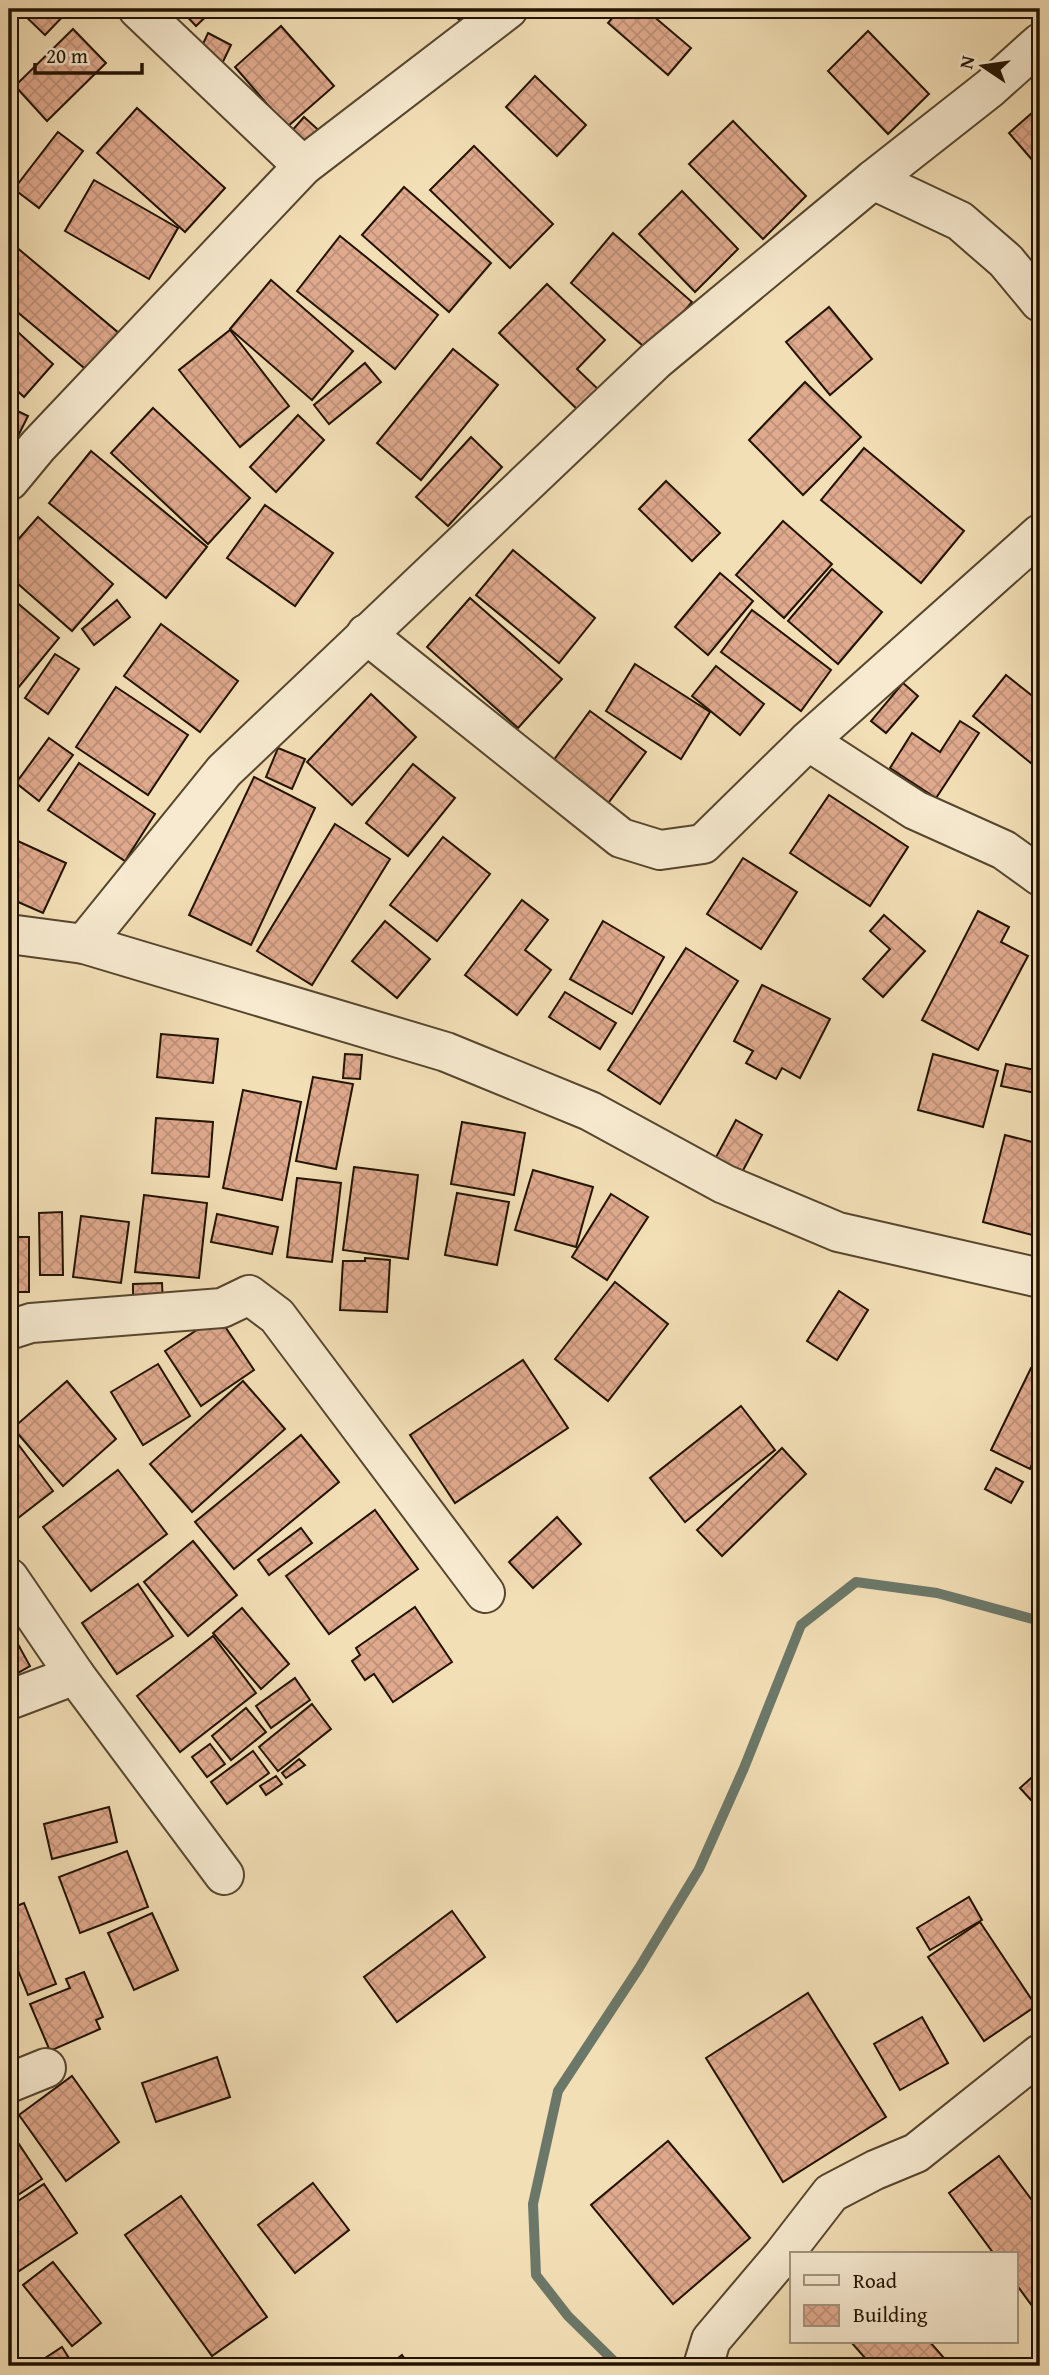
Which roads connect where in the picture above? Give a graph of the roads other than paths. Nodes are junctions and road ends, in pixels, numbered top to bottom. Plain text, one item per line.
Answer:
1 (138, 9) edge
2 (508, 9) edge
3 (1040, 43) edge
4 (303, 166) junction
5 (873, 180) junction
6 (1040, 302) edge
7 (9, 481) edge
8 (1040, 534) edge
9 (366, 634) junction
10 (808, 741) junction
11 (1040, 876) edge
12 (9, 934) edge
13 (84, 944) junction
14 (1040, 1278) edge
15 (9, 1330) edge
16 (9, 1578) edge
17 (485, 1593) dead end
18 (75, 1675) junction
19 (9, 1700) edge
20 (224, 1875) dead end
21 (1040, 2054) edge
22 (46, 2068) dead end
23 (9, 2083) edge
24 (703, 2366) edge

1 - 4 street
2 - 4 street
3 - 5 street
4 - 7 street
5 - 6 street
5 - 9 street
8 - 10 street
9 - 10 street
9 - 13 street
10 - 11 street
12 - 13 street
13 - 14 street
15 - 17 street
16 - 18 street
18 - 19 street
18 - 20 street
21 - 24 street
22 - 23 street

